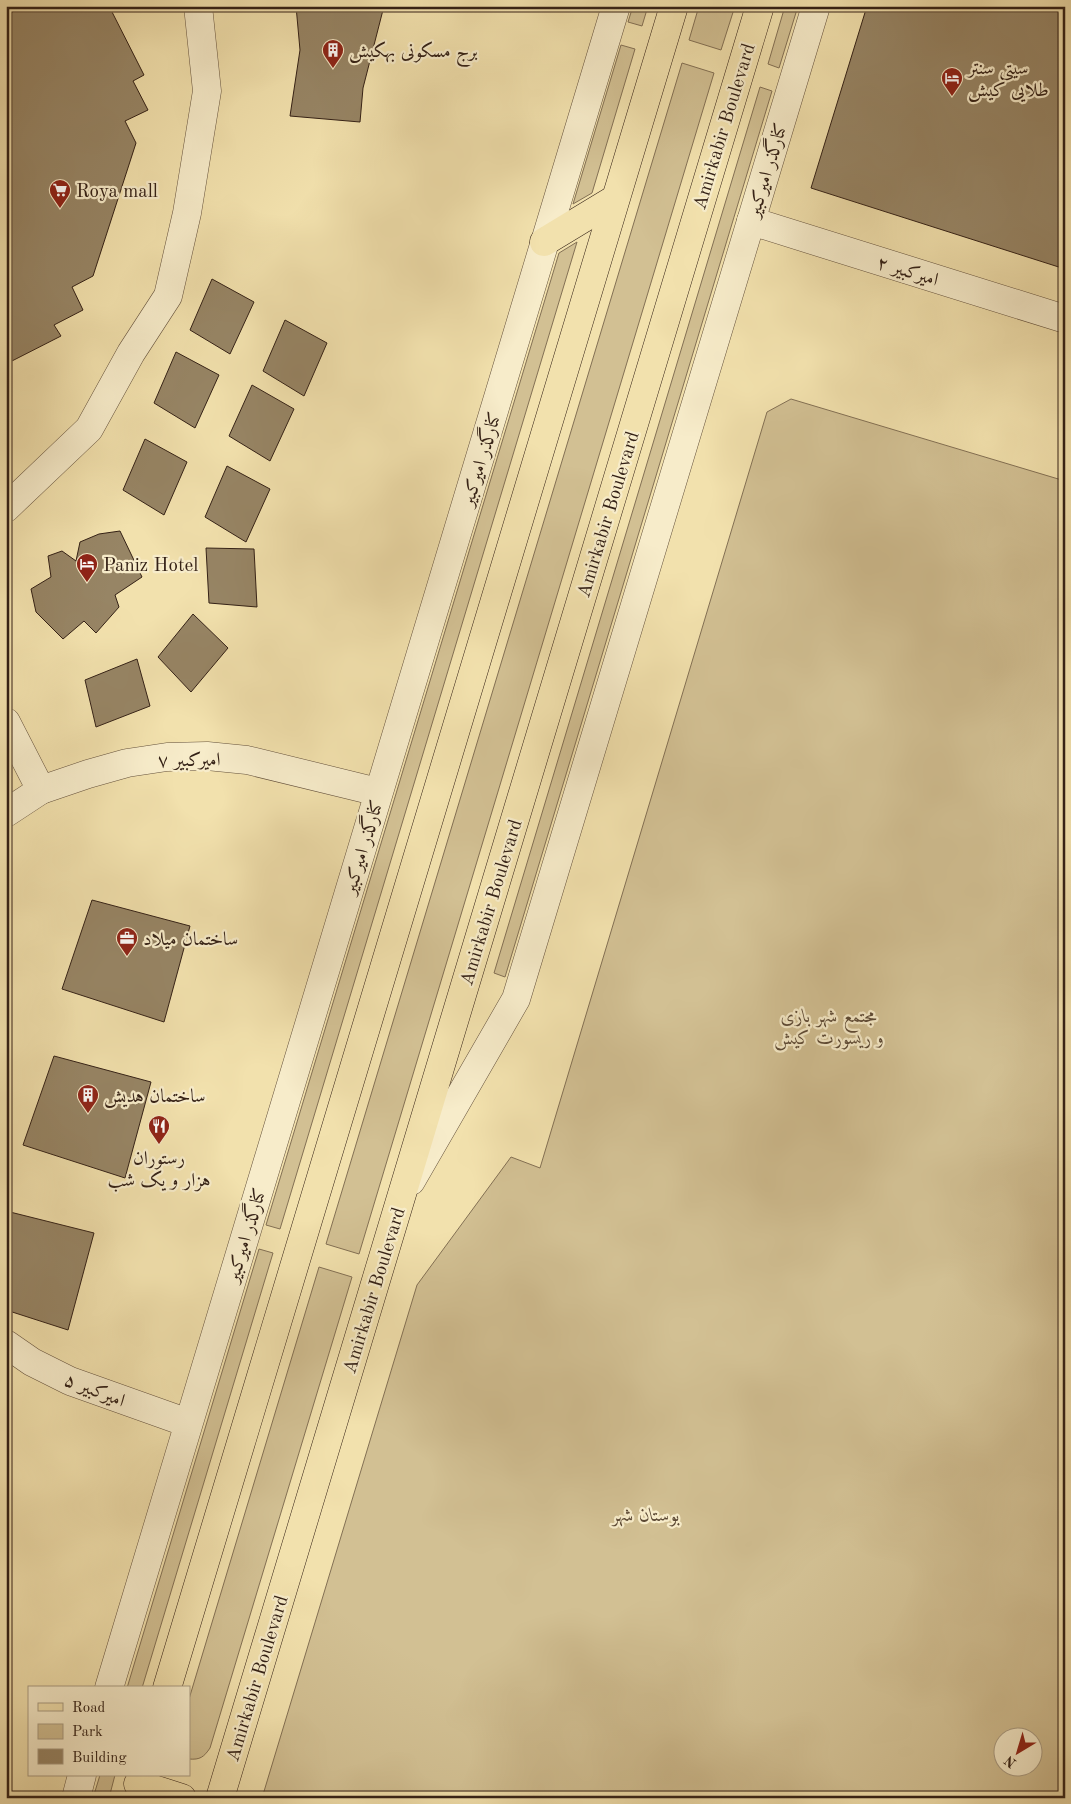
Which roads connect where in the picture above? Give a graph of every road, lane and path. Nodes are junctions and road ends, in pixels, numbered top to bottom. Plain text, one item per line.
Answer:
1 (198, 6) edge
2 (616, 6) edge
3 (674, 6) edge
4 (760, 6) edge
5 (816, 6) edge
6 (616, 199) junction
7 (751, 221) junction
8 (544, 242) junction
9 (1065, 319) edge
10 (6, 508) edge
11 (6, 722) edge
12 (41, 790) junction
13 (378, 792) junction
14 (6, 813) edge
15 (399, 1202) junction
16 (6, 1344) edge
17 (188, 1424) junction
18 (110, 1686) edge
19 (168, 1686) edge
20 (82, 1776) edge
21 (137, 1786) edge
22 (76, 1798) edge
23 (182, 1798) edge
24 (220, 1798) edge

1 - 10 street
2 - 8 street, کنارگذر امیرکبیر
3 - 6 main road
4 - 15 main road, Amirkabir Boulevard
5 - 7 street, کنارگذر امیرکبیر
6 - 8 main road
6 - 19 main road
7 - 9 street, امیرکبیر ۲
7 - 15 street, کنارگذر امیرکبیر
8 - 13 street, کنارگذر امیرکبیر
11 - 12 street
12 - 13 street, امیرکبیر ۷
12 - 14 street, امیرکبیر ۷
13 - 17 street, کنارگذر امیرکبیر
15 - 24 main road, Amirkabir Boulevard
16 - 17 street, امیرکبیر ۵
17 - 18 street, کنارگذر امیرکبیر
20 - 22 street
21 - 23 main road

